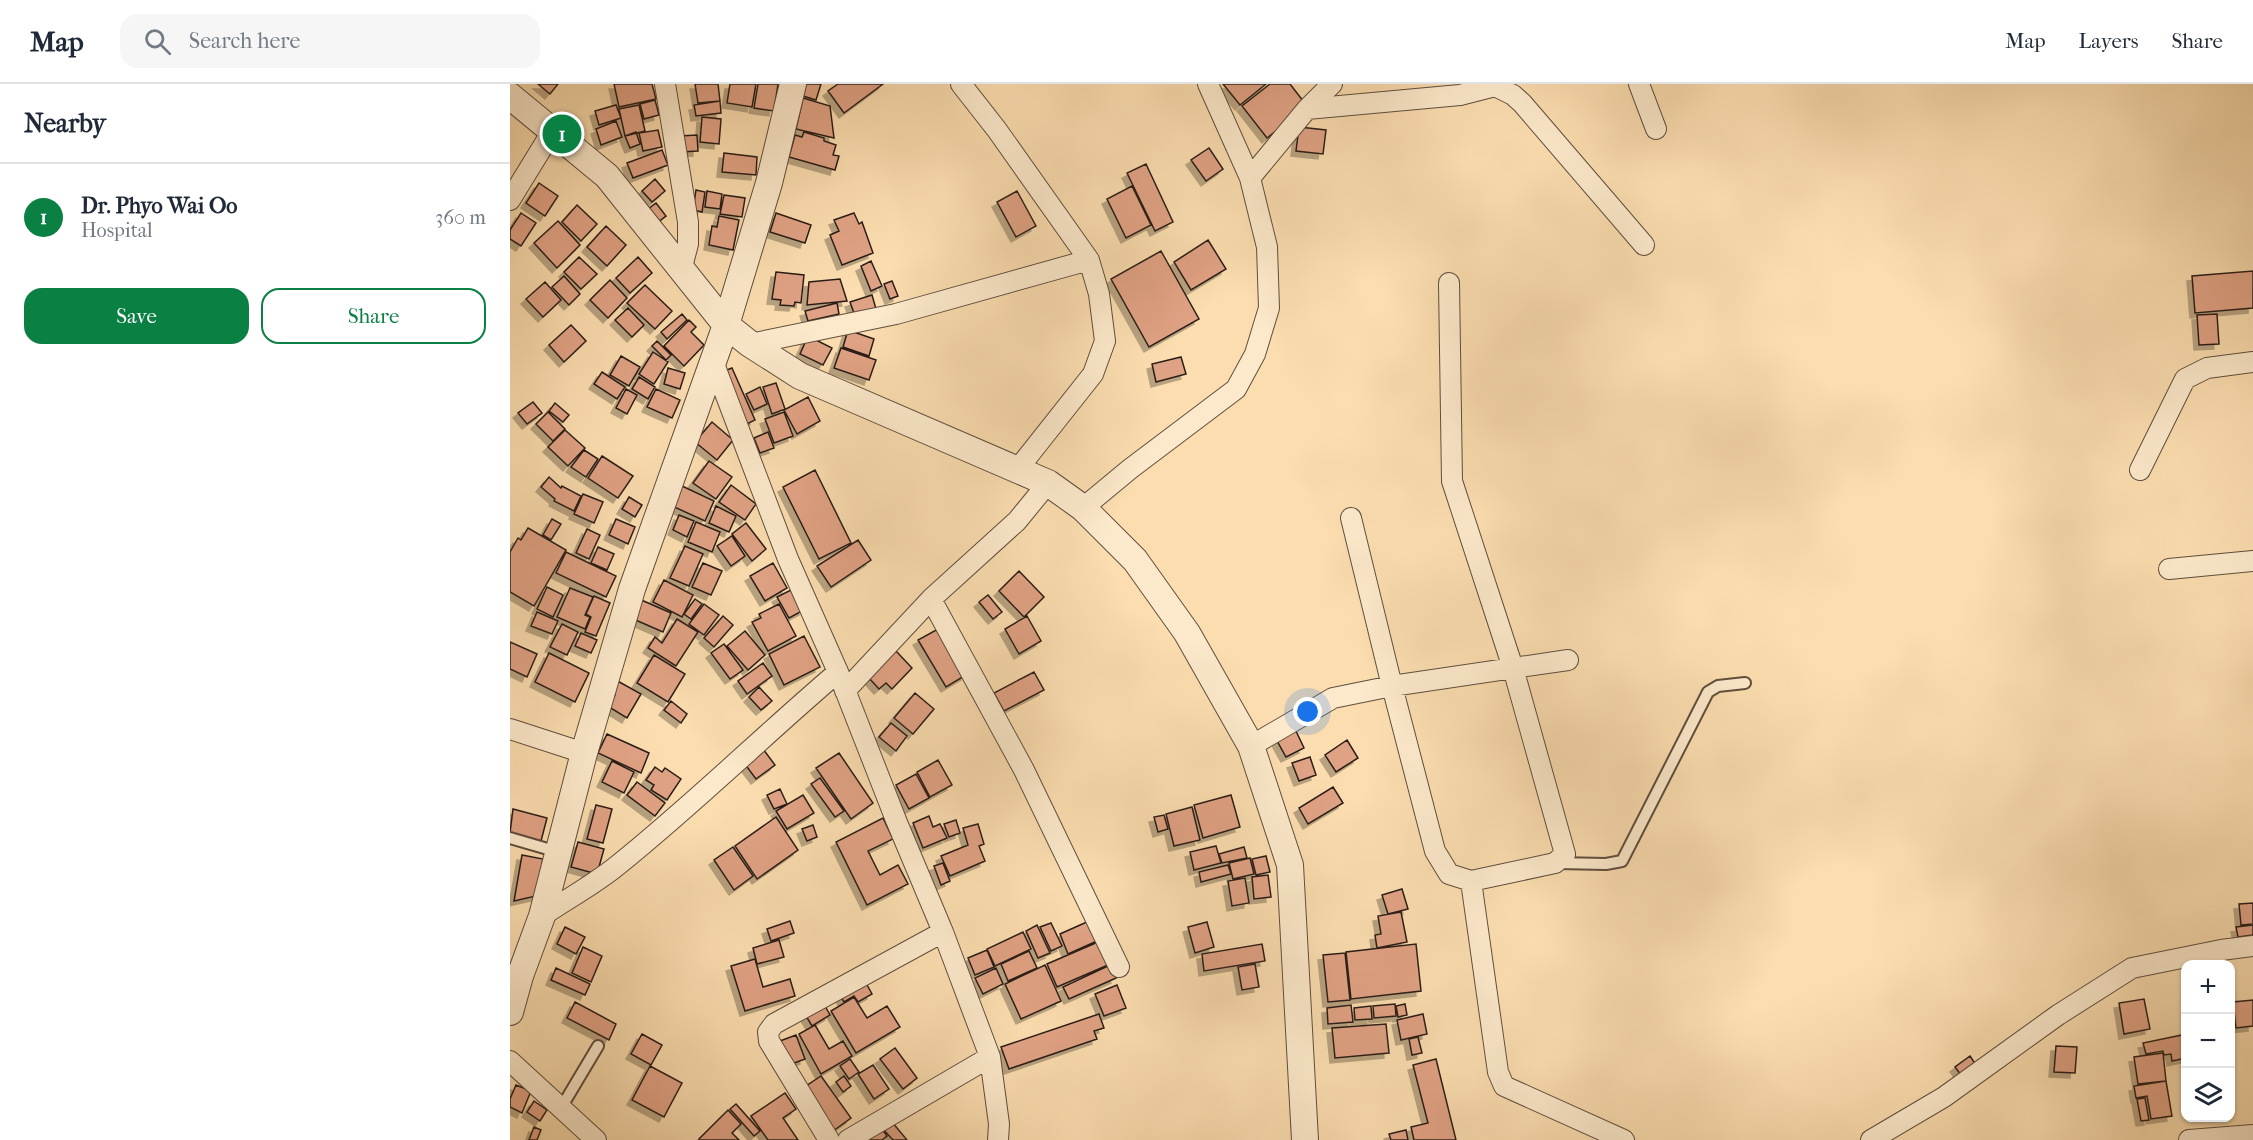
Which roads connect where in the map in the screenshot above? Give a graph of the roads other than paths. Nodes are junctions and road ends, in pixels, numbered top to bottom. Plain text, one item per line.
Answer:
1 (665, 84) edge
2 (793, 84) edge
3 (961, 84) edge
4 (1208, 84) edge
5 (1332, 84) edge
6 (1639, 84) edge
7 (510, 96) edge
8 (1307, 109) junction
9 (1656, 129) dead end
10 (553, 130) junction
11 (1250, 178) junction
12 (510, 200) edge
13 (1644, 245) dead end
14 (1089, 260) junction
15 (682, 267) junction
16 (1449, 283) dead end
17 (726, 325) junction
18 (750, 344) junction
19 (2253, 362) edge
20 (714, 364) junction
21 (1017, 470) junction
22 (2140, 470) dead end
23 (1048, 483) junction
24 (1083, 508) junction
25 (1351, 518) dead end
26 (2253, 561) edge
27 (2169, 568) dead end
28 (931, 599) junction
29 (1568, 660) dead end
30 (1513, 668) junction
31 (842, 681) junction
32 (1745, 682) dead end
33 (1392, 686) junction
34 (510, 729) edge
35 (1251, 746) junction
36 (584, 753) junction
37 (510, 838) edge
38 (559, 852) junction
39 (1555, 863) junction
40 (1471, 881) junction
41 (542, 916) junction
42 (943, 932) junction
43 (2253, 946) edge
44 (2215, 957) edge
45 (1119, 967) dead end
46 (510, 1012) edge
47 (598, 1046) dead end
48 (990, 1057) junction
49 (510, 1061) edge
50 (561, 1108) junction
51 (2253, 1135) edge
52 (596, 1140) edge
53 (829, 1140) edge
54 (848, 1140) edge
55 (999, 1140) edge
56 (1305, 1140) edge
57 (1624, 1140) edge
58 (1871, 1140) edge
59 (2189, 1140) edge

1 - 15 street
2 - 17 street
3 - 14 street
4 - 11 street
5 - 8 street
6 - 9 street
7 - 10 street
8 - 11 street
8 - 13 street
10 - 12 street
10 - 15 street
11 - 24 street
14 - 18 street
14 - 21 street
15 - 17 street
16 - 30 street
17 - 18 street
17 - 20 street
18 - 21 street
19 - 22 street
20 - 31 street
20 - 36 street
21 - 23 street
23 - 24 street
23 - 28 street
24 - 35 street
25 - 33 street
26 - 27 street
28 - 31 street
28 - 45 street
29 - 30 street
30 - 33 street
30 - 39 street
31 - 41 street
31 - 42 street
32 - 39 lane
33 - 35 street
33 - 40 street
34 - 36 street
35 - 56 street
36 - 38 street
37 - 38 lane
38 - 41 street
39 - 40 street
40 - 57 street
41 - 46 street
42 - 48 street
42 - 53 street
43 - 44 street
44 - 58 street
47 - 50 lane
48 - 54 street
48 - 55 street
49 - 50 street
50 - 52 street
51 - 59 street

